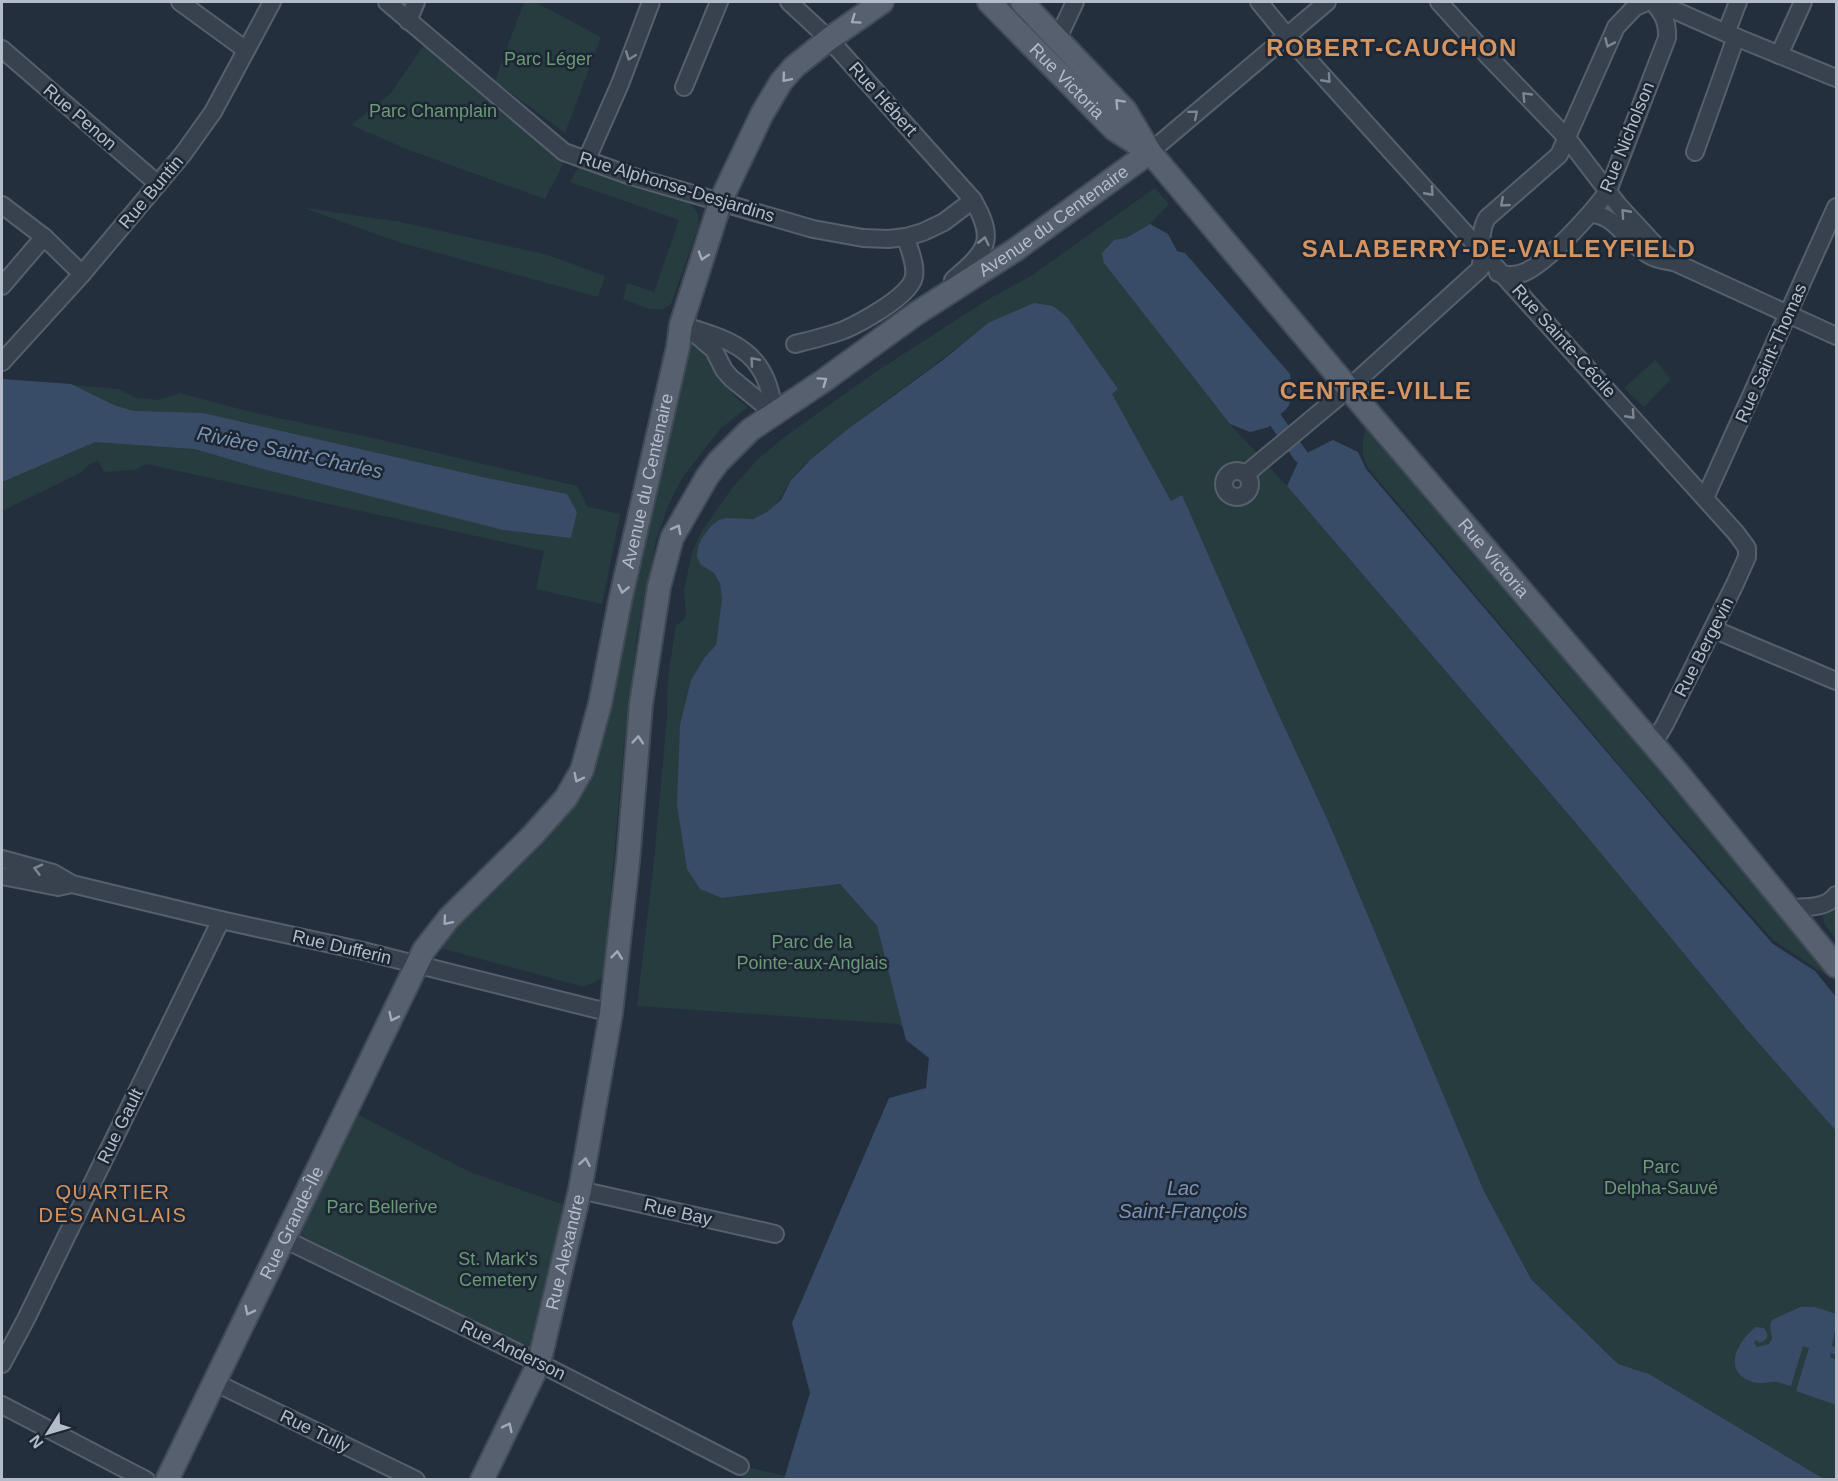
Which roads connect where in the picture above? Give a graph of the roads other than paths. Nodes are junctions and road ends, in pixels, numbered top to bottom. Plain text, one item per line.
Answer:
1 (180, 2) edge
2 (272, 2) edge
3 (387, 2) edge
4 (416, 2) edge
5 (651, 2) edge
6 (719, 2) edge
7 (789, 2) edge
8 (882, 2) edge
9 (989, 2) edge
10 (1022, 2) edge
11 (1075, 2) edge
12 (1259, 2) edge
13 (1327, 2) edge
14 (1439, 2) edge
15 (1647, 2) edge
16 (1654, 2) edge
17 (1738, 2) edge
18 (1803, 2) edge
19 (408, 21) junction
20 (1731, 35) junction
21 (1287, 36) junction
22 (1058, 38) junction
23 (829, 39) junction
24 (2, 49) edge
25 (246, 50) junction
26 (1779, 55) junction
27 (1836, 78) edge
28 (684, 87) dead end
29 (1567, 138) junction
30 (1150, 152) junction
31 (1695, 152) dead end
32 (587, 159) junction
33 (158, 184) junction
34 (1608, 191) junction
35 (721, 200) junction
36 (973, 200) junction
37 (2, 205) edge
38 (1836, 207) edge
39 (1590, 214) junction
40 (44, 237) junction
41 (906, 237) junction
42 (1480, 248) junction
43 (1674, 262) junction
44 (1480, 268) junction
45 (82, 274) junction
46 (1505, 276) junction
47 (2, 286) edge
48 (917, 313) junction
49 (1788, 315) junction
50 (681, 325) junction
51 (1836, 336) edge
52 (795, 345) dead end
53 (2, 362) edge
54 (1349, 388) junction
55 (775, 414) junction
56 (1246, 474) dead end
57 (1705, 498) junction
58 (1747, 548) joint
59 (1713, 629) junction
60 (1836, 681) edge
61 (1653, 744) junction
62 (2, 859) edge
63 (2, 876) edge
64 (72, 884) junction
65 (1836, 895) edge
66 (1789, 908) junction
67 (220, 920) junction
68 (418, 965) junction
69 (1836, 966) edge
70 (611, 1013) junction
71 (580, 1190) junction
72 (775, 1234) dead end
73 (284, 1239) junction
74 (539, 1363) junction
75 (2, 1364) edge
76 (214, 1382) junction
77 (2, 1405) edge
78 (740, 1466) dead end
79 (146, 1479) edge
80 (167, 1479) edge
81 (416, 1479) edge
82 (482, 1479) edge

1 - 25 street
2 - 25 street, Rue Buntin
3 - 19 street, Rue Alphonse-Desjardins
4 - 19 street
5 -> 32 street
6 - 28 street
7 - 23 street, Rue Hébert
8 -> 23 main road, Avenue du Centenaire
9 - 30 main road, Rue Victoria
10 - 22 main road, Rue Victoria
11 - 22 street
12 - 21 street, Rue Sainte-Cécile
13 - 21 street
29 -> 14 street
15 -> 29 street
16 - 20 street
16 - 34 street, Rue Nicholson
17 - 20 street
18 - 26 street
19 - 32 street, Rue Alphonse-Desjardins
20 - 26 street
20 - 31 street
30 -> 21 street
21 -> 42 street, Rue Sainte-Cécile
30 -> 22 main road, Rue Victoria
23 -> 35 main road, Avenue du Centenaire
23 - 36 street, Rue Hébert
24 - 33 street, Rue Penon
25 - 33 street, Rue Buntin
26 - 27 street
29 - 34 street
29 -> 42 street
30 - 48 main road, Avenue du Centenaire
30 - 54 main road, Rue Victoria
32 - 35 street, Rue Alphonse-Desjardins
33 - 45 street, Rue Buntin
34 - 39 street, Rue Nicholson
43 -> 34 street
35 - 41 street, Rue Alphonse-Desjardins
35 -> 50 main road, Avenue du Centenaire
36 - 41 street, Rue Alphonse-Desjardins
48 -> 36 street, Rue Hébert
37 - 40 street
38 - 49 street, Rue Saint-Thomas
39 - 43 street
39 - 46 street, Rue Nicholson
40 - 45 street
40 - 47 street
41 - 52 street
42 - 44 street
42 - 46 street, Rue Sainte-Cécile
43 - 49 street
44 - 46 street
44 - 54 street
45 - 53 street, Rue Buntin
46 -> 57 street, Rue Sainte-Cécile
55 -> 48 main road, Avenue du Centenaire
49 - 51 street
49 - 57 street, Rue Saint-Thomas
50 - 55 street
55 -> 50 street
50 -> 68 main road, Avenue du Centenaire
54 - 56 street
54 - 61 main road, Rue Victoria
70 -> 55 main road, Avenue du Centenaire
57 - 58 street, Rue Sainte-Cécile
58 - 59 street, Rue Bergevin
59 - 60 street
59 - 61 street, Rue Bergevin
61 - 66 main road, Rue Victoria
64 -> 62 street, Rue Dufferin
63 - 64 street, Rue Dufferin
64 - 67 street, Rue Dufferin
65 - 66 street
66 - 69 main road, Rue Victoria
67 - 68 street, Rue Dufferin
67 - 75 street, Rue Gault
68 - 70 street, Rue Dufferin
68 -> 73 main road, Rue Grande-Île
71 -> 70 main road, Rue Alexandre
71 - 72 street, Rue Bay
71 - 74 main road, Rue Alexandre
73 - 74 street, Rue Anderson
73 -> 76 main road, Rue Grande-Île
74 - 78 street, Rue Anderson
82 -> 74 main road, Rue Alexandre
76 - 80 main road, Rue Grande-Île
76 - 81 street, Rue Tully
77 - 79 street

